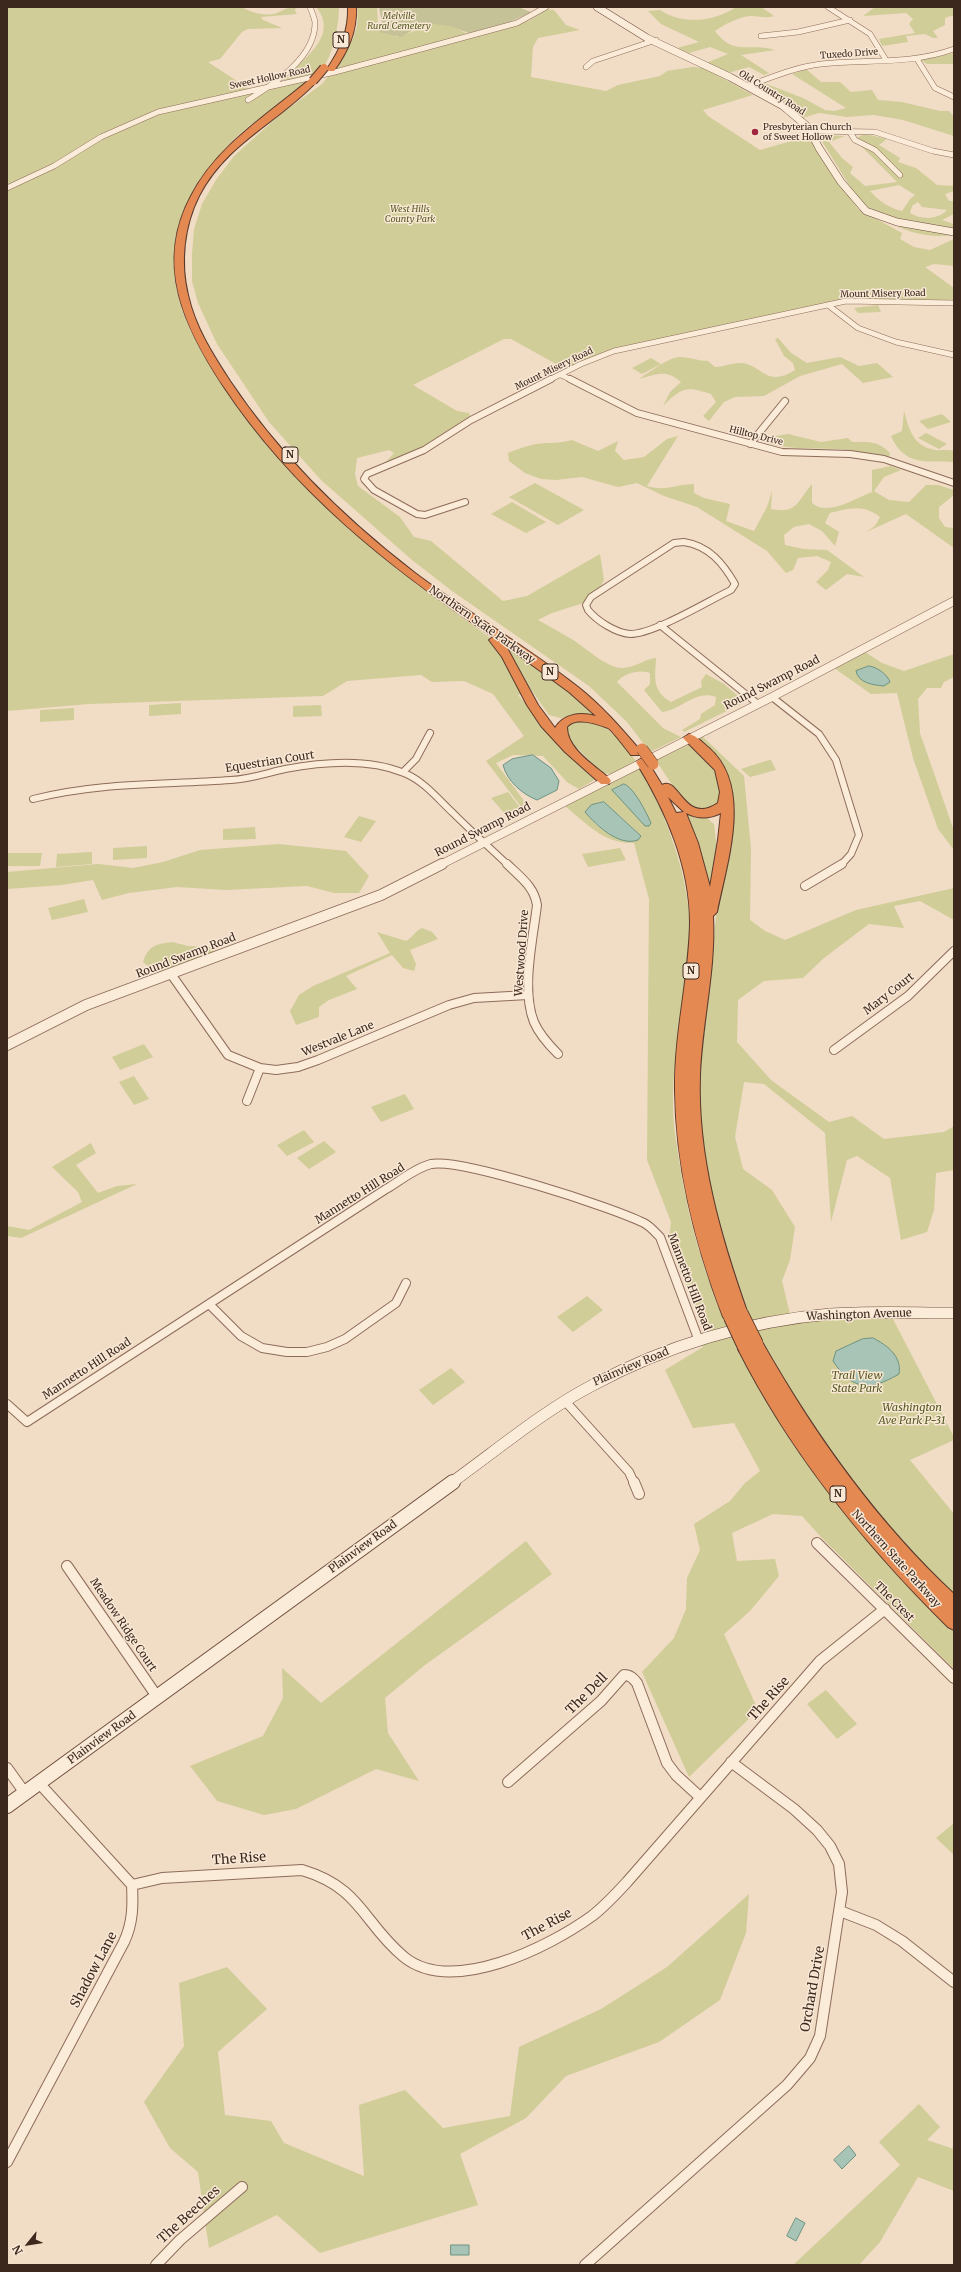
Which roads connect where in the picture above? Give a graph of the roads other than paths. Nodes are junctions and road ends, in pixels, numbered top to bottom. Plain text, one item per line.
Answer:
1 (310, 7) edge
2 (546, 7) edge
3 (597, 7) edge
4 (828, 7) edge
5 (350, 8) edge
6 (850, 20) junction
7 (761, 36) dead end
8 (656, 40) junction
9 (954, 49) edge
10 (917, 59) junction
11 (886, 60) junction
12 (586, 67) dead end
13 (317, 80) junction
14 (271, 86) junction
15 (748, 86) junction
16 (954, 97) edge
17 (248, 100) dead end
18 (812, 131) junction
19 (849, 131) junction
20 (954, 155) edge
21 (900, 175) dead end
22 (7, 188) edge
23 (954, 232) edge
24 (954, 303) edge
25 (828, 305) junction
26 (954, 355) edge
27 (561, 375) junction
28 (784, 401) dead end
29 (750, 444) junction
30 (954, 483) edge
31 (465, 502) dead end
32 (954, 601) edge
33 (453, 606) junction
34 (660, 625) junction
35 (772, 697) junction
36 (531, 702) junction
37 (758, 704) junction
38 (572, 718) junction
39 (430, 733) dead end
40 (689, 738) junction
41 (635, 748) junction
42 (570, 749) junction
43 (650, 767) junction
44 (403, 772) junction
45 (605, 781) junction
46 (668, 787) junction
47 (33, 799) dead end
48 (485, 843) junction
49 (805, 886) dead end
50 (707, 932) junction
51 (954, 951) edge
52 (171, 974) junction
53 (528, 995) junction
54 (7, 1045) edge
55 (834, 1050) dead end
56 (558, 1054) dead end
57 (260, 1068) junction
58 (248, 1100) dead end
59 (406, 1283) dead end
60 (209, 1304) junction
61 (954, 1313) edge
62 (736, 1316) junction
63 (741, 1330) joint
64 (699, 1341) junction
65 (751, 1347) junction
66 (565, 1401) junction
67 (7, 1404) edge
68 (639, 1494) dead end
69 (817, 1543) dead end
70 (67, 1566) dead end
71 (954, 1606) edge
72 (885, 1610) junction
73 (954, 1622) edge
74 (954, 1678) edge
75 (158, 1698) junction
76 (731, 1762) junction
77 (7, 1768) edge
78 (508, 1782) dead end
79 (39, 1783) junction
80 (25, 1793) junction
81 (700, 1797) junction
82 (8, 1804) edge
83 (132, 1885) junction
84 (840, 1911) junction
85 (954, 1982) edge
86 (7, 2162) edge
87 (242, 2187) dead end
88 (156, 2265) edge
89 (585, 2265) edge

1 - 14 street
2 - 14 street, Sweet Hollow Road
3 - 8 main road, Old Country Road
4 - 6 street
5 - 13 highway, Northern State Parkway / N, bridge
6 - 7 street
6 - 11 street
8 - 12 street
8 - 15 main road, Old Country Road
9 - 10 street, Tuxedo Drive
10 - 11 street, Tuxedo Drive
10 - 16 street
11 - 15 street, Tuxedo Drive
13 - 33 highway, Northern State Parkway / N
13 - 41 highway, Northern State Parkway / N
14 - 17 street
14 - 22 street, Sweet Hollow Road
15 - 18 main road, Old Country Road
18 - 19 street
18 - 23 main road, Old Country Road
19 - 20 street
19 - 21 street
24 - 25 street, Mount Misery Road
25 - 26 street
25 - 27 street, Mount Misery Road
27 - 29 street, Hilltop Drive
27 - 31 street, Mount Misery Road
28 - 29 street
29 - 30 street, Hilltop Drive
32 - 35 street, Round Swamp Road
33 - 36 highway
33 - 41 highway, Northern State Parkway / N
34 - 34 street
34 - 37 street
35 - 37 street, Round Swamp Road
35 - 49 street
36 - 38 highway
36 - 42 highway
37 - 40 street, Round Swamp Road
38 - 41 highway
38 - 42 highway
39 - 44 street
40 - 45 street, Round Swamp Road
40 - 46 highway
40 - 50 highway
41 - 43 highway, Northern State Parkway / N
42 - 45 highway
43 - 46 highway, Northern State Parkway / N
43 - 62 highway, Northern State Parkway / N
44 - 47 street, Equestrian Court
44 - 48 street, Equestrian Court
45 - 48 street, Round Swamp Road
46 - 50 highway, Northern State Parkway / N
48 - 52 street, Round Swamp Road
48 - 53 street, Westwood Drive
50 - 62 highway, Northern State Parkway / N
51 - 55 street, Mary Court
52 - 54 street, Round Swamp Road
52 - 57 street, Westvale Lane
53 - 56 street, Westwood Drive
53 - 57 street, Westvale Lane
57 - 58 street
59 - 60 street
60 - 64 street, Mannetto Hill Road
60 - 67 street, Mannetto Hill Road
61 - 63 main road, Washington Avenue
62 - 65 highway, Northern State Parkway / N, bridge
63 - 64 main road, Plainview Road
64 - 66 main road, Plainview Road
65 - 71 highway, Northern State Parkway / N
65 - 73 highway, Northern State Parkway / N
66 - 68 street
66 - 75 main road, Plainview Road
69 - 72 street, The Crest
70 - 75 street, Meadow Ridge Court
72 - 74 street, The Crest
72 - 76 street, The Rise
75 - 79 main road, Plainview Road
76 - 81 street, The Rise
76 - 84 street, Orchard Drive
77 - 80 street
78 - 81 street, The Dell
79 - 80 main road, Plainview Road
79 - 83 street
80 - 82 main road, Plainview Road
81 - 83 street, The Rise
83 - 86 street, Shadow Lane
84 - 85 street
84 - 89 street, Orchard Drive
87 - 88 street, The Beeches

